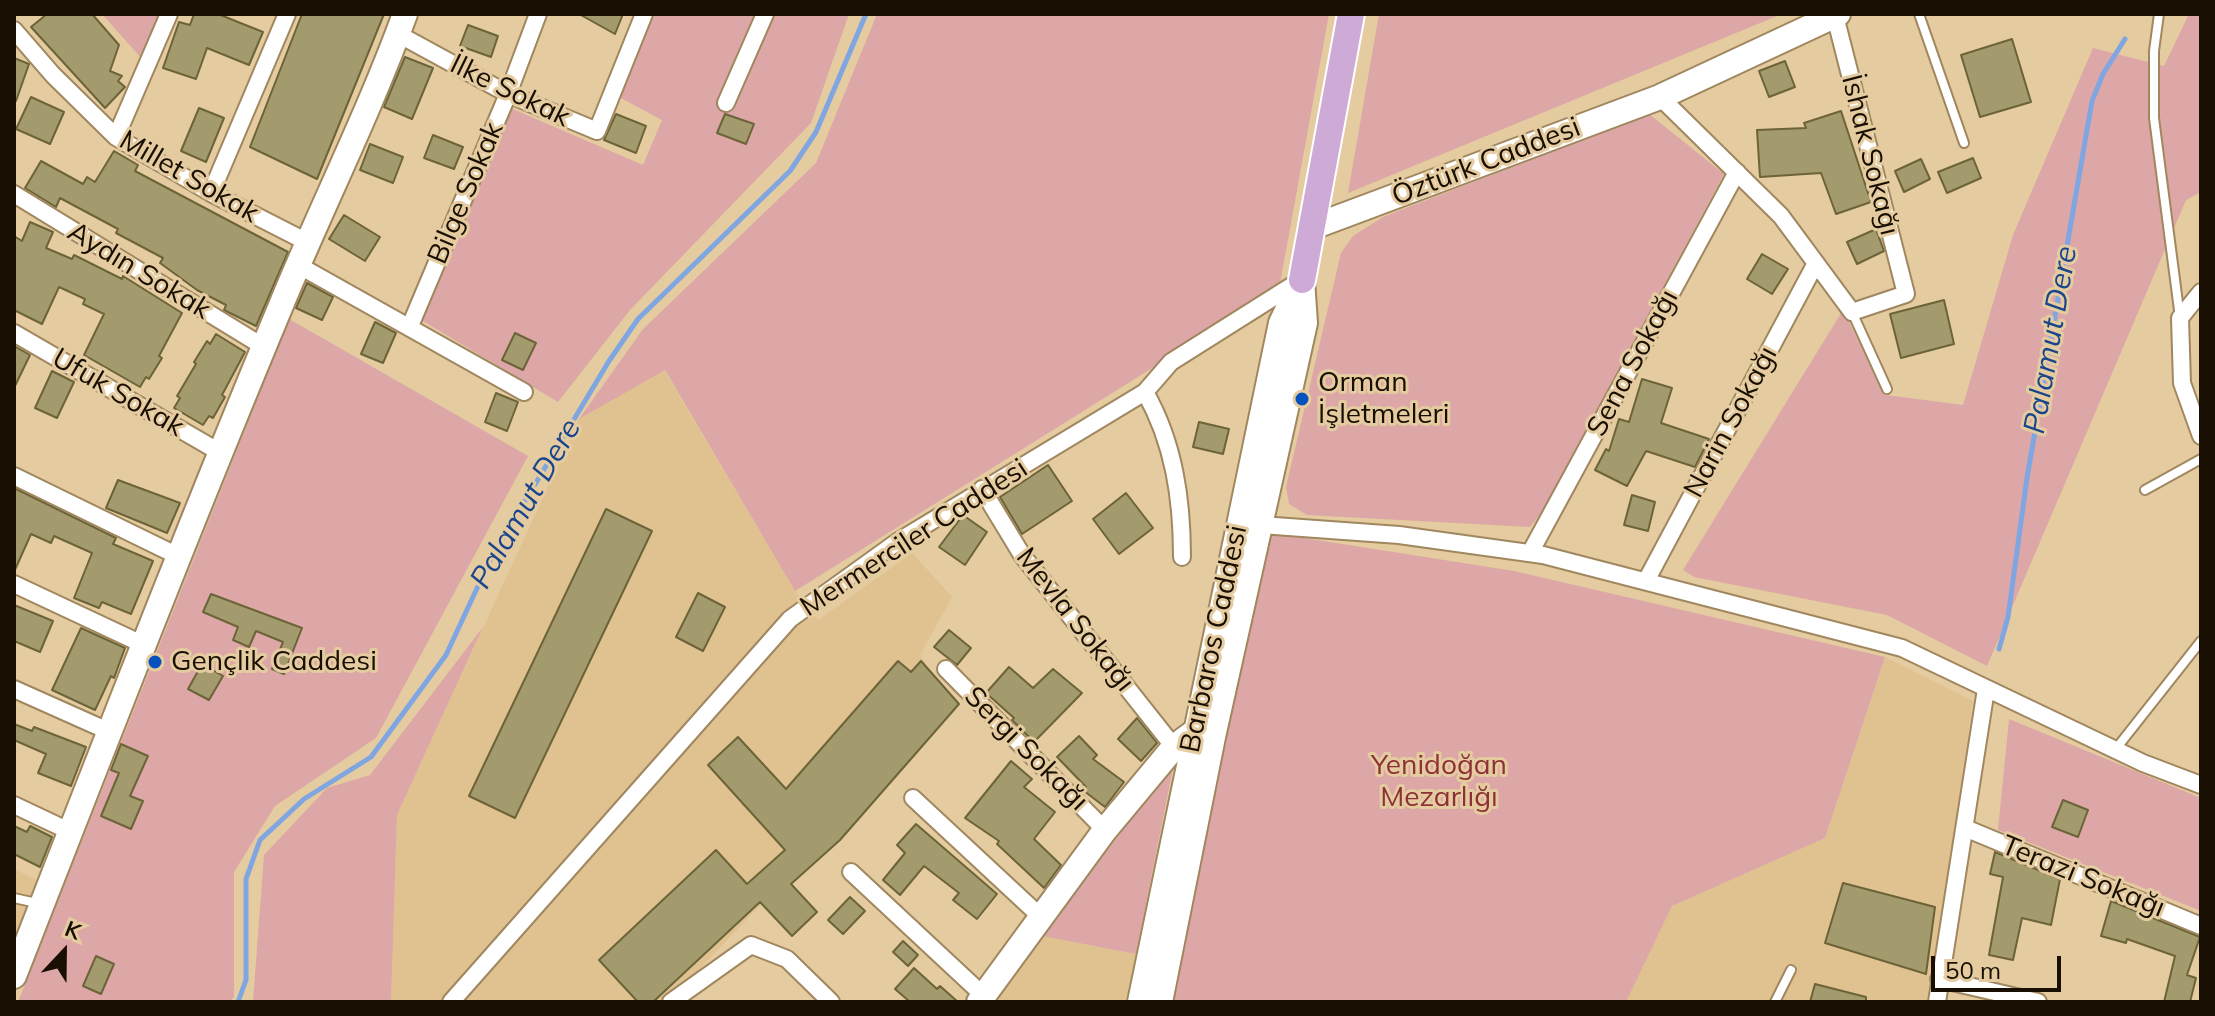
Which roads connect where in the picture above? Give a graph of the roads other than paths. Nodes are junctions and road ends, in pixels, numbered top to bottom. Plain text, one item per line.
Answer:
1 (169, 14) edge
2 (287, 14) edge
3 (538, 14) edge
4 (644, 14) edge
5 (765, 14) edge
6 (1351, 14) edge
7 (1919, 14) edge
8 (2159, 14) edge
9 (1836, 15) edge
10 (402, 24) edge
11 (14, 30) edge
12 (508, 94) junction
13 (1660, 97) junction
14 (726, 103) dead end
15 (116, 137) junction
16 (1964, 143) dead end
17 (1737, 172) junction
18 (211, 193) junction
19 (14, 194) edge
20 (1313, 227) junction
21 (303, 253) junction
22 (1816, 263) junction
23 (1302, 280) junction
24 (2201, 292) edge
25 (1852, 312) junction
26 (2180, 318) junction
27 (410, 326) junction
28 (14, 333) edge
29 (264, 347) junction
30 (1887, 389) dead end
31 (524, 392) dead end
32 (1145, 392) junction
33 (2201, 436) edge
34 (221, 453) junction
35 (2201, 459) edge
36 (14, 476) edge
37 (982, 489) junction
38 (2145, 490) dead end
39 (1251, 521) junction
40 (1530, 553) junction
41 (178, 556) junction
42 (1182, 557) dead end
43 (1646, 581) junction
44 (14, 584) edge
45 (2201, 641) edge
46 (142, 644) junction
47 (946, 669) dead end
48 (14, 689) edge
49 (1986, 689) junction
50 (108, 731) junction
51 (1203, 735) junction
52 (1174, 747) junction
53 (2115, 750) junction
54 (2201, 785) edge
55 (913, 798) dead end
56 (14, 805) edge
57 (1965, 828) junction
58 (1105, 830) junction
59 (69, 831) junction
60 (851, 872) dead end
61 (14, 898) edge
62 (41, 904) junction
63 (1041, 917) junction
64 (2201, 926) edge
65 (1791, 970) dead end
66 (14, 976) edge
67 (1939, 979) junction
68 (981, 999) edge
69 (675, 1001) edge
70 (451, 1002) edge
71 (831, 1002) edge
72 (1140, 1002) edge
73 (1160, 1002) edge
74 (1775, 1002) edge
75 (1937, 1002) edge
76 (2038, 1002) edge

1 - 15 street
2 - 18 street
3 - 12 street, Bilge Sokak
4 - 12 street, İlke Sokak
5 - 14 street
6 - 20 main road, Barbaros Caddesi
7 - 16 lane
8 - 26 lane
9 - 13 main road, Öztürk Caddesi
9 - 25 street, İshak Sokağı
10 - 12 street, İlke Sokak
10 - 21 main road
11 - 15 street, Millet Sokak
12 - 27 street, Bilge Sokak
13 - 17 street
13 - 20 main road, Öztürk Caddesi
15 - 18 street, Millet Sokak
17 - 22 street
17 - 40 street, Sena Sokağı
18 - 21 street, Millet Sokak
19 - 29 street, Aydın Sokak
20 - 23 main road, Barbaros Caddesi
21 - 27 street, Millet Sokak
21 - 29 main road
22 - 25 street
22 - 43 street, Narin Sokağı
23 - 32 street, Mermerciler Caddesi
23 - 39 main road, Barbaros Caddesi
24 - 26 street
25 - 30 lane
26 - 33 street
27 - 31 street, Millet Sokak
28 - 34 street, Ufuk Sokak
29 - 34 main road
32 - 37 street, Mermerciler Caddesi
32 - 42 street
34 - 41 main road
35 - 38 lane
36 - 41 street
37 - 52 street, Mevla Sokağı
37 - 70 street, Mermerciler Caddesi
39 - 40 street
39 - 51 main road, Barbaros Caddesi
40 - 43 street
41 - 46 main road
43 - 49 street
44 - 46 street
45 - 53 lane
46 - 50 main road
47 - 58 street, Sergi Sokağı
48 - 50 street
49 - 53 street
49 - 57 street
50 - 59 main road
51 - 52 main road
51 - 72 main road, Barbaros Caddesi
51 - 73 main road, Barbaros Caddesi
52 - 58 main road
53 - 54 street
55 - 63 street
56 - 59 street
57 - 64 street, Terazi Sokağı
57 - 67 street
58 - 63 main road
59 - 62 main road
60 - 68 street
61 - 62 lane
62 - 66 main road
63 - 68 main road
65 - 74 lane
67 - 75 street
67 - 76 street
69 - 71 street

